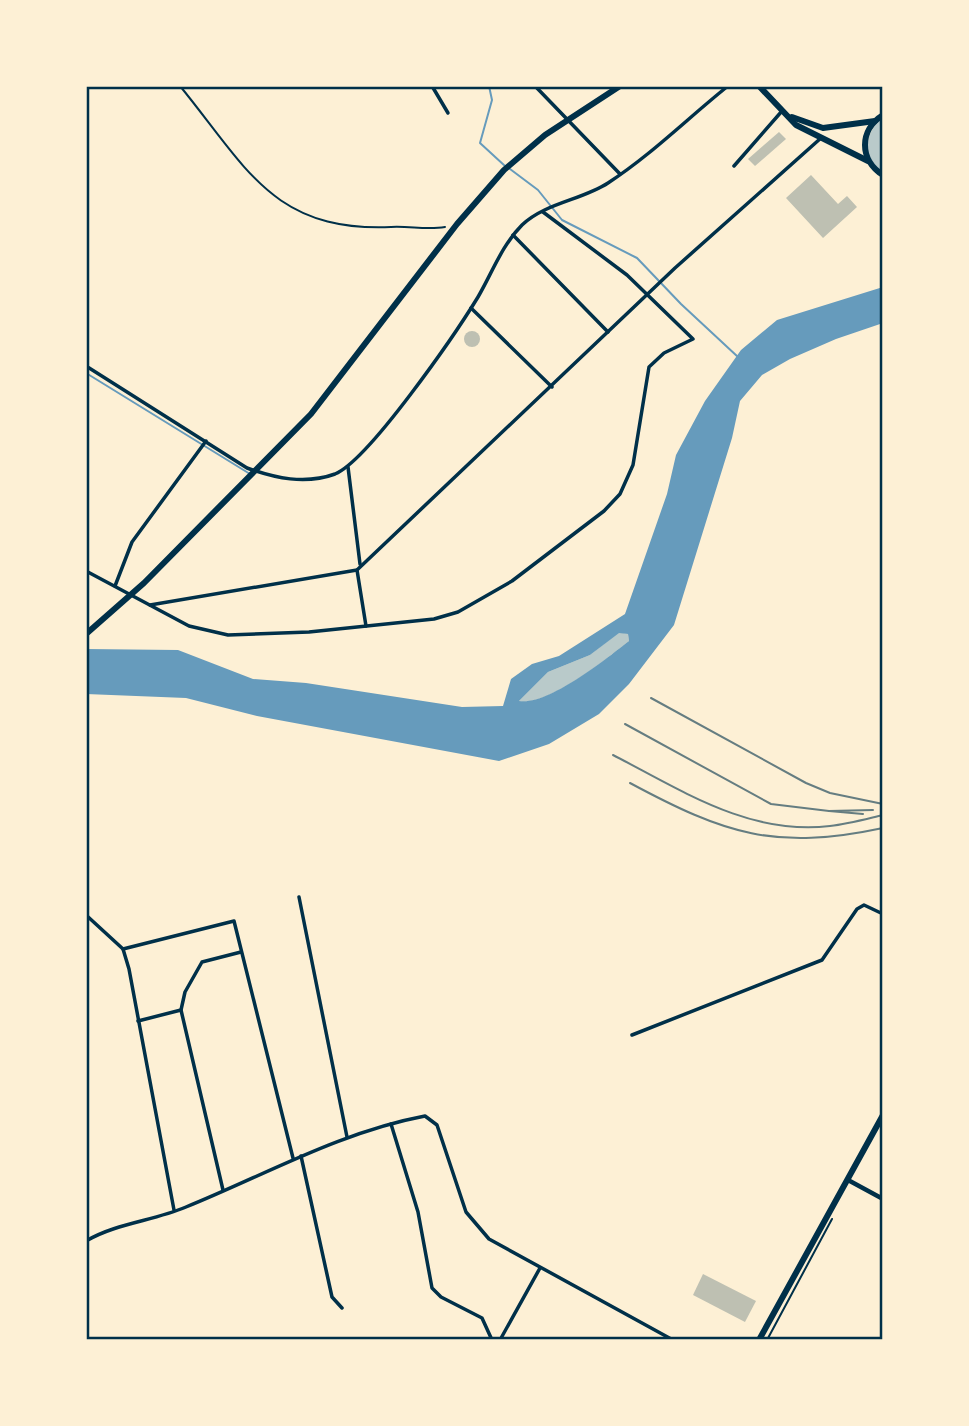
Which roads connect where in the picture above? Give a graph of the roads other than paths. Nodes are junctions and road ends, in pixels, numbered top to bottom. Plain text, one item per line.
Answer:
1 (432, 86) edge
2 (535, 86) edge
3 (620, 86) edge
4 (728, 86) edge
5 (759, 86) edge
6 (784, 112) junction
7 (448, 113) dead end
8 (883, 115) edge
9 (875, 121) junction
10 (821, 138) junction
11 (868, 161) junction
12 (734, 166) dead end
13 (620, 174) junction
14 (883, 175) edge
15 (543, 212) junction
16 (513, 235) junction
17 (471, 308) junction
18 (608, 332) junction
19 (86, 366) edge
20 (552, 387) junction
21 (206, 441) junction
22 (348, 467) junction
23 (360, 564) junction
24 (357, 570) junction
25 (86, 571) edge
26 (115, 586) junction
27 (148, 605) junction
28 (366, 626) junction
29 (86, 634) edge
30 (299, 897) dead end
31 (86, 915) edge
32 (883, 915) edge
33 (123, 949) junction
34 (241, 952) junction
35 (181, 1010) junction
36 (138, 1021) junction
37 (632, 1035) dead end
38 (883, 1115) edge
39 (391, 1124) junction
40 (347, 1138) junction
41 (300, 1156) junction
42 (293, 1158) junction
43 (848, 1180) junction
44 (223, 1190) junction
45 (883, 1199) edge
46 (174, 1210) junction
47 (86, 1241) edge
48 (540, 1268) junction
49 (342, 1308) dead end
50 (492, 1340) edge
51 (500, 1340) edge
52 (673, 1340) edge
53 (759, 1340) edge

1 - 7 street
2 - 13 street
3 - 29 main road
4 - 13 street
5 - 6 main road
6 - 9 main road
6 - 10 main road
6 - 12 street
8 - 9 main road
9 - 11 main road
10 - 11 main road
10 - 18 street
11 - 14 main road
13 - 15 street
15 - 16 street
15 - 28 street
16 - 17 street
16 - 18 street
17 - 20 street
17 - 22 street
18 - 20 street
19 - 21 street
20 - 23 street
21 - 22 street
21 - 26 street
22 - 23 street
23 - 24 street
24 - 27 street
24 - 28 street
25 - 26 street
26 - 27 street
27 - 28 street
30 - 40 street
31 - 33 street
32 - 37 street
33 - 34 street
33 - 36 street
34 - 35 street
34 - 42 street
35 - 36 street
35 - 44 street
36 - 46 street
38 - 43 main road
39 - 40 street
39 - 48 street
39 - 50 street
40 - 41 street
41 - 42 street
41 - 49 street
42 - 44 street
43 - 45 street
43 - 53 main road
44 - 46 street
46 - 47 street
48 - 51 street
48 - 52 street

